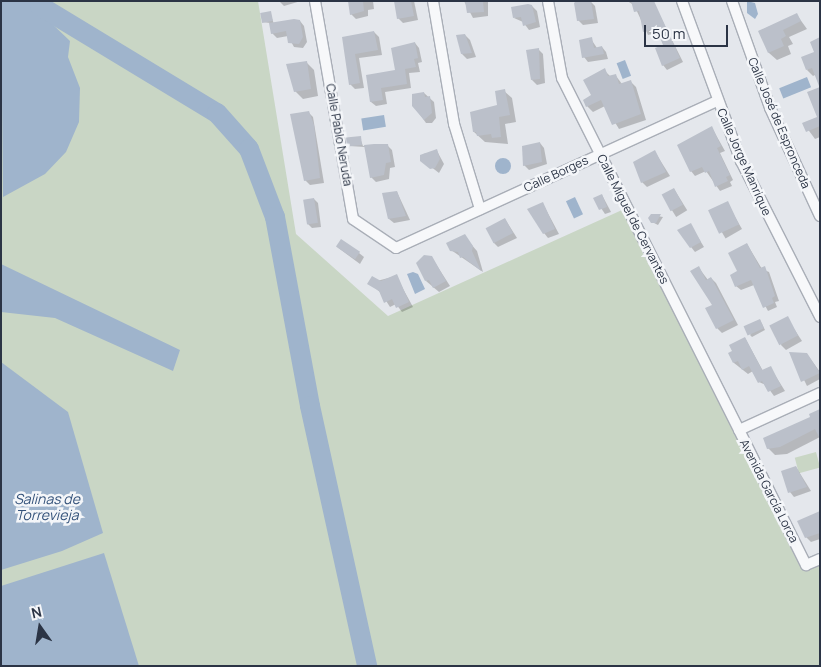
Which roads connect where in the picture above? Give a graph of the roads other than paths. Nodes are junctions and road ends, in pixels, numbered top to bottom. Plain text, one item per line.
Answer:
1 (315, 1) edge
2 (433, 1) edge
3 (548, 1) edge
4 (682, 1) edge
5 (732, 1) edge
6 (717, 101) junction
7 (600, 153) junction
8 (480, 209) junction
9 (820, 216) edge
10 (396, 248) joint
11 (820, 317) edge
12 (820, 393) edge
13 (739, 430) junction
14 (820, 559) edge

1 - 10 street, Calle Pablo Neruda
2 - 8 street
3 - 7 street, Calle Miguel de Cervantes
4 - 6 street, Calle Jorge Manrique
5 - 9 street, Calle José de Espronceda
6 - 7 street, Calle Borges
6 - 11 street, Calle Jorge Manrique
7 - 8 street, Calle Borges
7 - 13 street, Calle Miguel de Cervantes
8 - 10 street, Calle Borges
12 - 13 street, Avenida García Lorca
13 - 14 street, Avenida García Lorca

